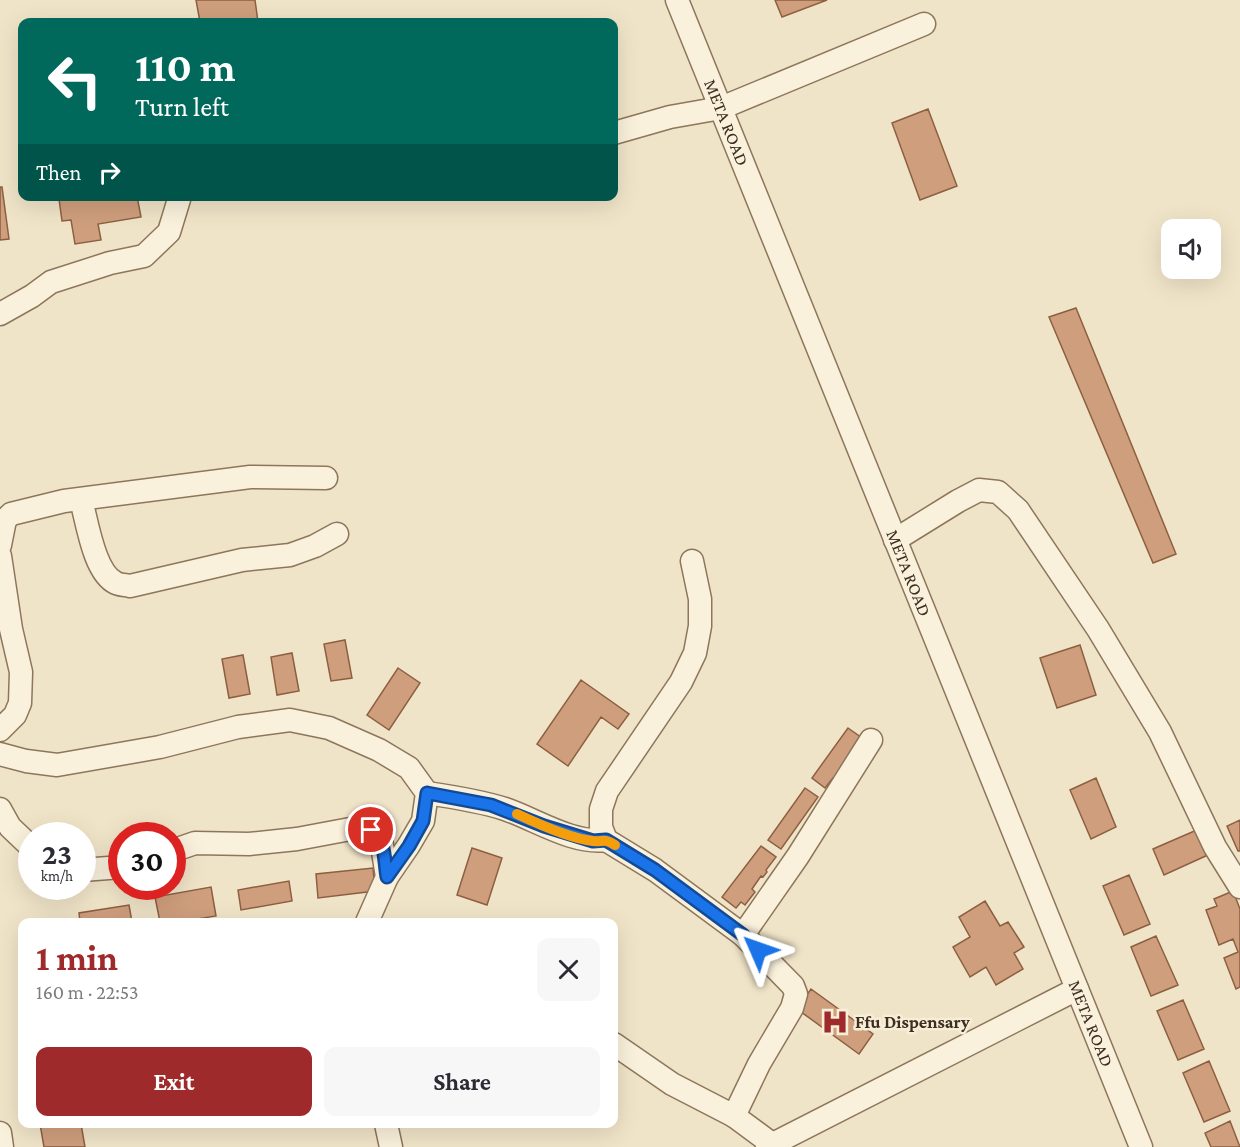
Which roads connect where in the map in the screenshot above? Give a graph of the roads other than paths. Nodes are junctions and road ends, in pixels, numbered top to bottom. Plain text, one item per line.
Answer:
1 (677, 0) edge
2 (924, 24) dead end
3 (721, 108) junction
4 (618, 133) edge
5 (178, 201) edge
6 (0, 314) edge
7 (326, 478) dead end
8 (81, 500) junction
9 (337, 534) dead end
10 (895, 540) junction
11 (0, 545) edge
12 (0, 556) edge
13 (692, 561) dead end
14 (0, 730) edge
15 (871, 740) dead end
16 (0, 754) edge
17 (427, 793) junction
18 (0, 809) edge
19 (18, 835) edge
20 (606, 840) junction
21 (186, 846) edge
22 (387, 877) junction
23 (1237, 878) edge
24 (369, 918) edge
25 (743, 935) junction
26 (1077, 989) junction
27 (618, 1047) edge
28 (734, 1116) junction
29 (387, 1128) edge
30 (0, 1133) edge
31 (770, 1146) edge
32 (2, 1147) edge
33 (391, 1147) edge
34 (1141, 1147) edge

1 - 3 street, META ROAD
2 - 3 street
3 - 4 street
3 - 10 street, META ROAD
5 - 6 street
7 - 8 street
8 - 9 street
8 - 11 street
10 - 23 street
10 - 26 street, META ROAD
12 - 14 street
13 - 20 street
15 - 25 street
16 - 17 street
17 - 20 street
17 - 22 street
18 - 19 street
20 - 25 street
21 - 22 street
22 - 24 street
25 - 28 street
26 - 31 street
26 - 34 street, META ROAD
27 - 28 street
28 - 31 street
29 - 33 street
30 - 32 street

